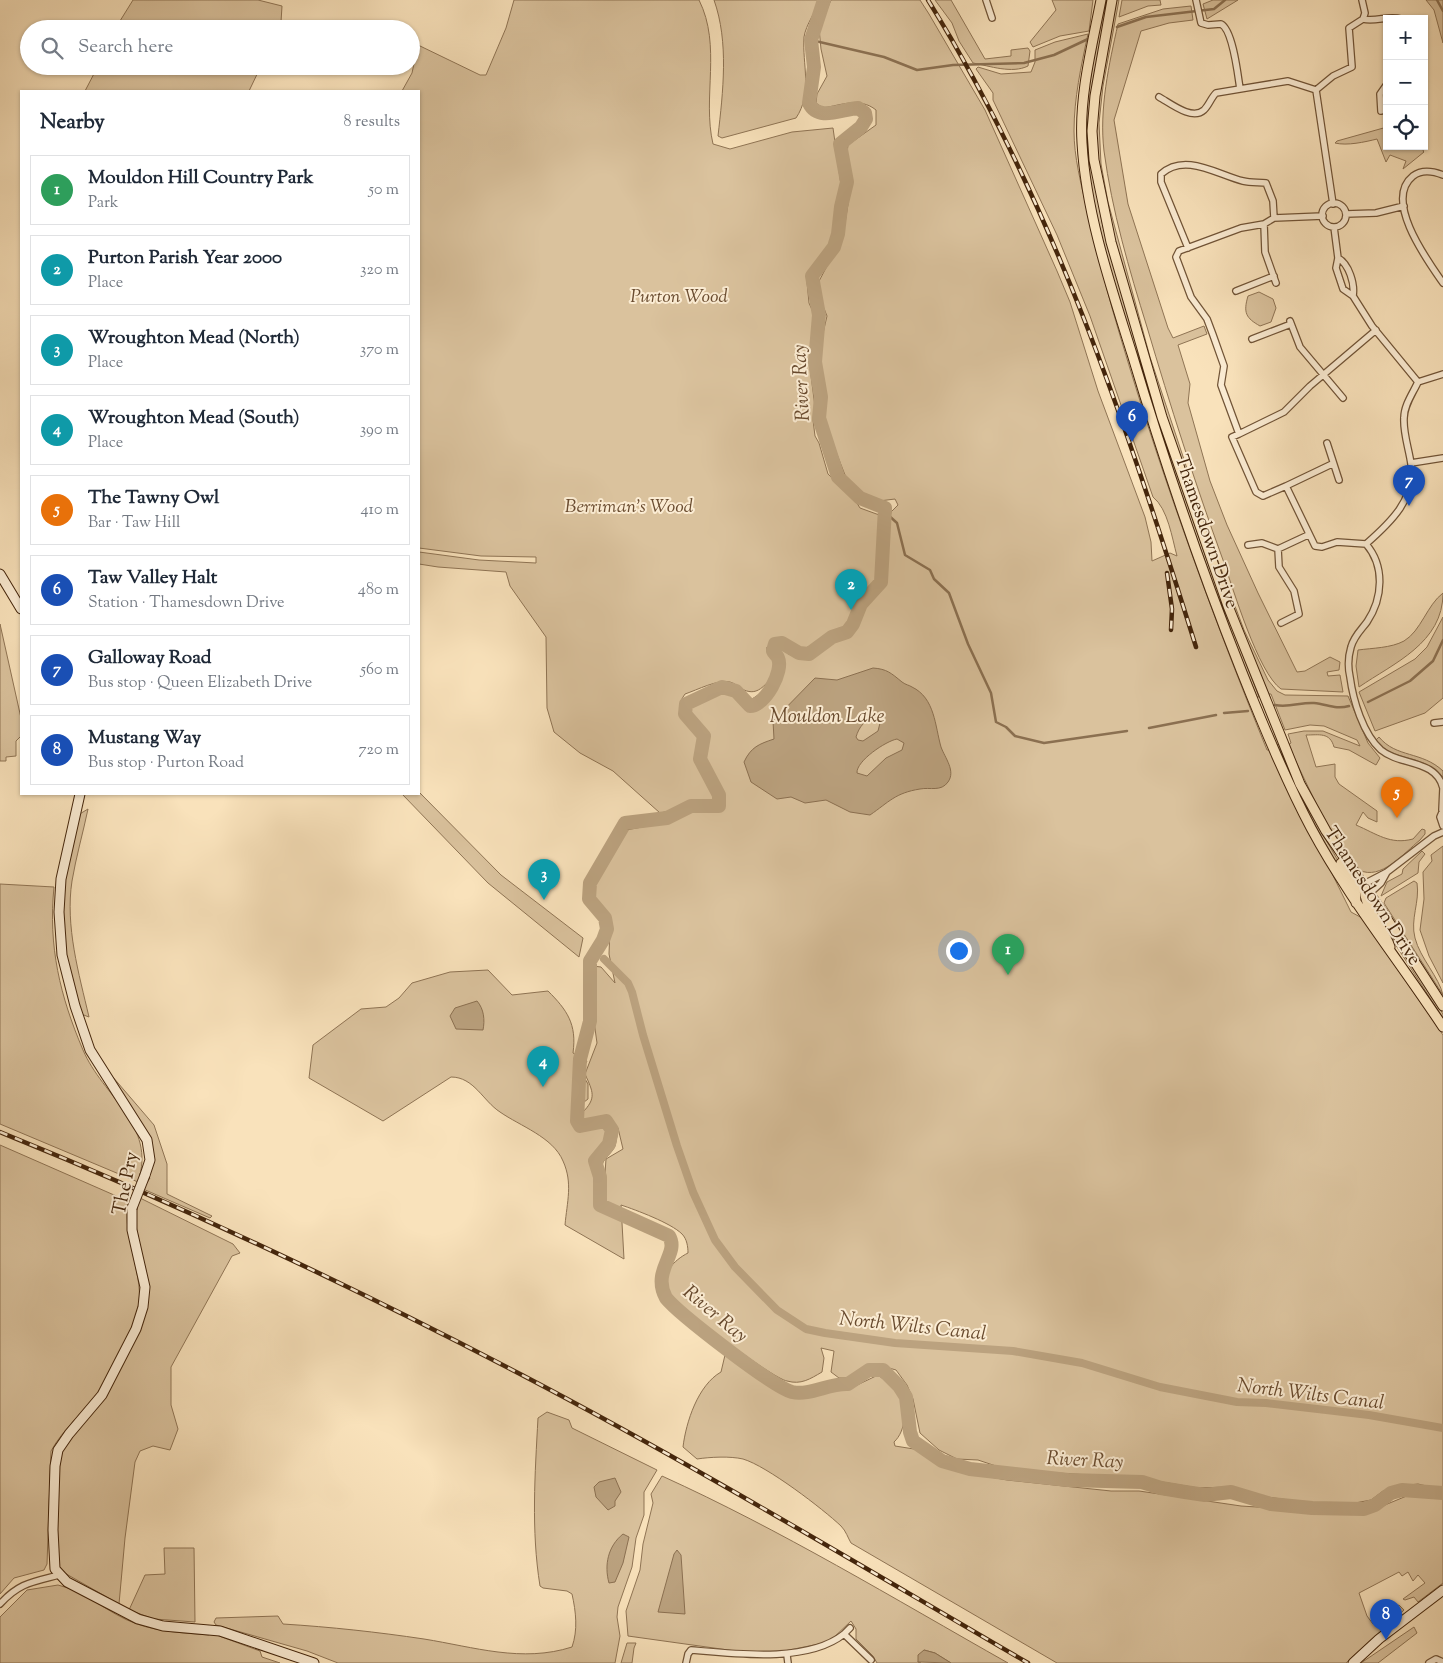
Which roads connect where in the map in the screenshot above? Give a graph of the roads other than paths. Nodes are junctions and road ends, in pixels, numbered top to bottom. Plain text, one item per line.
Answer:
1 (986, 0) edge
2 (1101, 0) edge
3 (1112, 0) edge
4 (1362, 0) edge
5 (1197, 6) edge
6 (992, 18) dead end
7 (1363, 19) junction
8 (1383, 19) edge
9 (1240, 89) junction
10 (1316, 90) junction
11 (1383, 90) edge
12 (1159, 97) dead end
13 (1381, 111) dead end
14 (1443, 174) edge
15 (1333, 204) junction
16 (1404, 206) junction
17 (1346, 214) junction
18 (1322, 216) junction
19 (1274, 218) junction
20 (1264, 224) junction
21 (1334, 227) junction
22 (1188, 248) junction
23 (1338, 258) junction
24 (1274, 276) junction
25 (1443, 282) edge
26 (1276, 283) dead end
27 (1236, 292) dead end
28 (1353, 296) junction
29 (1376, 330) junction
30 (1252, 339) dead end
31 (1325, 374) junction
32 (1443, 374) edge
33 (1418, 382) junction
34 (1342, 398) dead end
35 (1239, 434) junction
36 (1327, 443) dead end
37 (1443, 458) edge
38 (1411, 463) junction
39 (1332, 464) junction
40 (1339, 480) dead end
41 (1286, 486) junction
42 (1308, 536) junction
43 (1366, 544) junction
44 (1248, 545) dead end
45 (1278, 549) junction
46 (0, 574) edge
47 (20, 607) edge
48 (1281, 623) dead end
49 (1443, 722) edge
50 (1434, 723) dead end
51 (1443, 788) edge
52 (80, 795) edge
53 (1443, 810) edge
54 (1442, 824) edge
55 (1443, 832) edge
56 (1434, 836) junction
57 (1387, 872) junction
58 (1357, 889) junction
59 (1367, 895) junction
60 (1356, 903) junction
61 (1392, 954) junction
62 (1443, 1006) edge
63 (1443, 1027) edge
64 (59, 1575) junction
65 (1443, 1590) edge
66 (0, 1604) edge
67 (850, 1628) dead end
68 (844, 1634) junction
69 (787, 1655) junction
70 (870, 1660) dead end
71 (1443, 1662) edge
72 (314, 1663) edge
73 (686, 1663) edge
74 (788, 1663) edge
75 (1353, 1663) edge
76 (1429, 1663) edge

1 - 6 street
2 - 58 main road, Thamesdown Drive
3 - 58 main road, Thamesdown Drive
4 - 7 street
5 - 9 street
7 - 8 street
7 - 10 street
9 - 10 street
9 - 12 street
10 - 15 street
11 - 13 street
14 - 16 street
15 - 17 street
15 - 18 street
16 - 17 street
16 - 25 street
17 - 21 street
18 - 19 street
18 - 21 street
19 - 20 street
19 - 22 street
20 - 22 street
20 - 24 street
21 - 23 street
22 - 35 street
23 - 28 street
23 - 28 street
24 - 26 street
24 - 27 street
28 - 29 street
29 - 31 street
29 - 33 street
30 - 31 street
31 - 34 street
31 - 35 street
32 - 33 street
33 - 38 street
35 - 41 street
36 - 39 street
37 - 38 street
38 - 43 street
39 - 40 street
39 - 41 street
41 - 42 street
42 - 43 street
42 - 45 street
43 - 51 street
44 - 45 street
45 - 48 street
46 - 47 main road
49 - 50 street
51 - 53 street
52 - 64 main road, The Pry, bridge
53 - 54 street
54 - 56 street
55 - 56 street
56 - 57 street
57 - 58 street
57 - 59 street
58 - 59 main road, Thamesdown Drive
58 - 60 main road, Thamesdown Drive
59 - 60 main road
59 - 61 main road
59 - 62 main road, Thamesdown Drive
60 - 61 main road, Thamesdown Drive
61 - 63 main road, Thamesdown Drive
64 - 66 street
64 - 72 main road
65 - 75 main road
67 - 68 street
68 - 69 street
68 - 70 street
69 - 73 street
69 - 74 street
71 - 76 street

